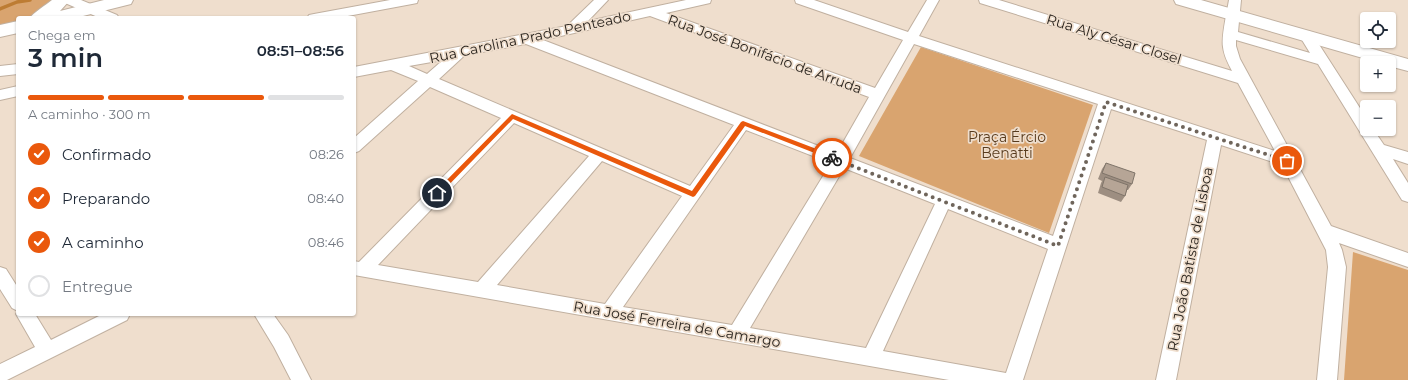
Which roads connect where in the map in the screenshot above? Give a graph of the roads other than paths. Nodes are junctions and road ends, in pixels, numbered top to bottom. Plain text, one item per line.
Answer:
1 (70, 0) edge
2 (125, 0) edge
3 (412, 0) edge
4 (602, 0) edge
5 (705, 0) edge
6 (801, 0) edge
7 (933, 0) edge
8 (985, 0) edge
9 (1182, 0) edge
10 (1232, 4) edge
11 (651, 12) junction
12 (75, 14) edge
13 (42, 16) edge
14 (94, 16) edge
15 (325, 16) edge
16 (1263, 23) junction
17 (16, 27) edge
18 (572, 29) junction
19 (0, 31) edge
20 (1230, 34) junction
21 (1306, 35) junction
22 (526, 38) junction
23 (911, 38) junction
24 (1360, 39) edge
25 (1261, 42) junction
26 (1393, 48) edge
27 (460, 52) junction
28 (1408, 52) edge
29 (1322, 61) junction
30 (393, 65) junction
31 (1408, 65) edge
32 (16, 69) edge
33 (0, 71) edge
34 (356, 72) edge
35 (1244, 79) junction
36 (429, 80) junction
37 (16, 91) edge
38 (0, 95) edge
39 (878, 95) junction
40 (1106, 102) junction
41 (512, 116) junction
42 (743, 123) junction
43 (1215, 138) junction
44 (356, 145) edge
45 (1378, 149) junction
46 (599, 154) junction
47 (1408, 158) edge
48 (840, 161) junction
49 (1287, 161) junction
50 (693, 194) junction
51 (1408, 196) edge
52 (944, 201) junction
53 (1325, 231) junction
54 (1058, 246) junction
55 (1408, 260) edge
56 (358, 268) edge
57 (0, 274) edge
58 (482, 290) junction
59 (16, 300) edge
60 (609, 312) junction
61 (25, 316) edge
62 (117, 316) edge
63 (264, 316) edge
64 (737, 334) junction
65 (47, 350) junction
66 (871, 357) junction
67 (920, 373) edge
68 (0, 374) edge
69 (301, 380) edge
70 (1000, 380) edge
71 (1013, 380) edge
72 (1166, 380) edge
73 (1327, 380) edge

1 - 12 street
2 - 12 main road
3 - 15 street
4 - 18 street
5 - 11 street, Rua Carolina Prado Penteado
6 - 23 street
7 - 23 street
8 - 35 street, Rua Aly César Closel
9 - 10 main road
10 - 16 main road
10 - 20 street
10 - 24 main road
11 - 18 street, Rua Carolina Prado Penteado
11 - 39 street, Rua José Bonifácio de Arruda
12 - 13 main road
12 - 14 street
16 - 21 main road
16 - 25 street
17 - 19 main road
18 - 22 street, Rua Carolina Prado Penteado
20 - 25 street
20 - 35 street
21 - 29 street
21 - 31 main road
22 - 27 street, Rua Carolina Prado Penteado
22 - 42 street
23 - 39 street
23 - 40 street
25 - 29 street
26 - 28 main road
27 - 30 street, Rua Carolina Prado Penteado
27 - 36 street
29 - 45 street
30 - 34 street, Rua Carolina Prado Penteado
30 - 36 street
32 - 33 street
35 - 49 street
36 - 41 street
36 - 44 street
37 - 38 street
39 - 48 street
40 - 43 street
40 - 54 street
41 - 46 street
41 - 56 street
42 - 48 street
42 - 50 street
43 - 49 street
43 - 72 street, Rua João Batista de Lisboa
45 - 47 street
45 - 51 street
46 - 50 street
46 - 58 street
48 - 52 street
48 - 64 street
49 - 53 street
50 - 60 street
52 - 54 street
52 - 66 street
53 - 55 street
53 - 73 street
54 - 71 street
56 - 58 street, Rua José Ferreira de Camargo
57 - 59 street
58 - 60 street, Rua José Ferreira de Camargo
60 - 64 street, Rua José Ferreira de Camargo
61 - 65 street
62 - 65 street
63 - 69 street
64 - 66 street, Rua José Ferreira de Camargo
65 - 68 street
66 - 67 street, Rua José Ferreira de Camargo
67 - 70 street, Rua José Ferreira de Camargo

